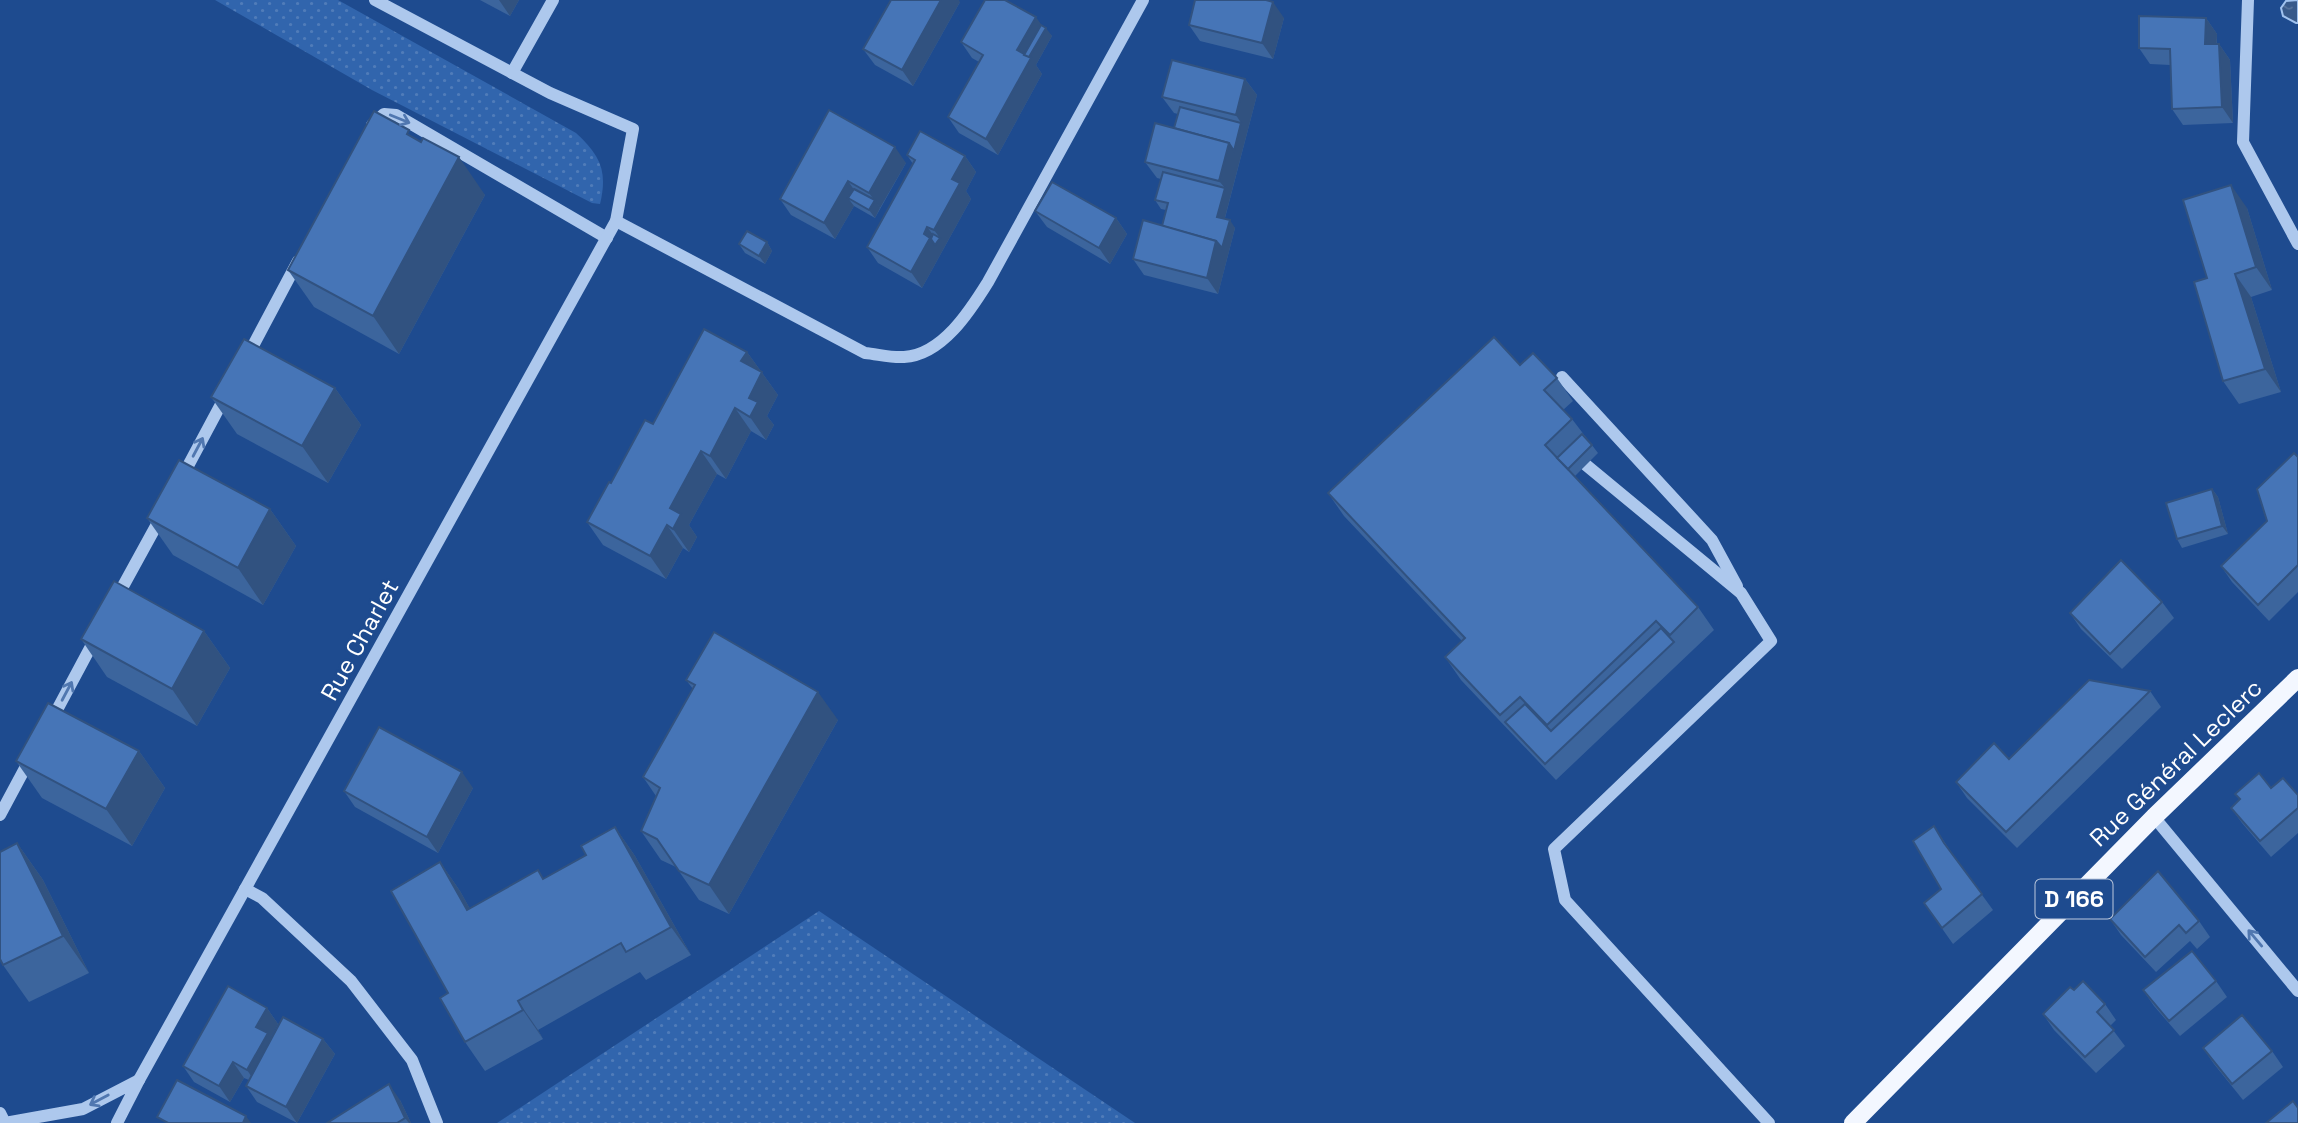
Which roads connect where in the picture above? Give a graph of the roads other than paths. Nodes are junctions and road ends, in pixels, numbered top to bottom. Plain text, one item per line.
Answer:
1 (375, 0) edge
2 (554, 0) edge
3 (1143, 0) edge
4 (2248, 0) edge
5 (512, 73) junction
6 (366, 136) edge
7 (616, 220) junction
8 (607, 238) junction
9 (2298, 244) edge
10 (307, 245) edge
11 (242, 366) edge
12 (1562, 377) dead end
13 (235, 379) edge
14 (1586, 465) edge
15 (176, 488) edge
16 (170, 500) edge
17 (1741, 593) junction
18 (111, 609) edge
19 (104, 621) edge
20 (2298, 678) edge
21 (46, 730) edge
22 (39, 743) edge
23 (0, 815) edge
24 (2154, 817) junction
25 (244, 890) junction
26 (2298, 991) edge
27 (139, 1080) junction
28 (0, 1113) edge
29 (5, 1123) edge
30 (117, 1123) edge
31 (437, 1123) edge
32 (1769, 1123) edge
33 (1853, 1123) edge

1 - 5 street
2 - 5 street
3 - 7 street
4 - 9 street
5 - 7 street, Rue Charlet
6 -> 8 street
7 - 8 street, Rue Charlet
8 - 25 street, Rue Charlet
10 - 11 street
12 - 17 street
15 -> 13 street
14 - 17 street
16 - 18 street
17 - 32 street
21 -> 19 street
20 - 24 main road, Rue Général Leclerc / D 166
22 - 23 street
26 -> 24 street
24 - 33 main road, Rue Général Leclerc / D 166
25 - 27 street, Rue Charlet
25 - 31 street
27 -> 29 street
27 - 30 street, Rue Charlet
28 - 29 street

